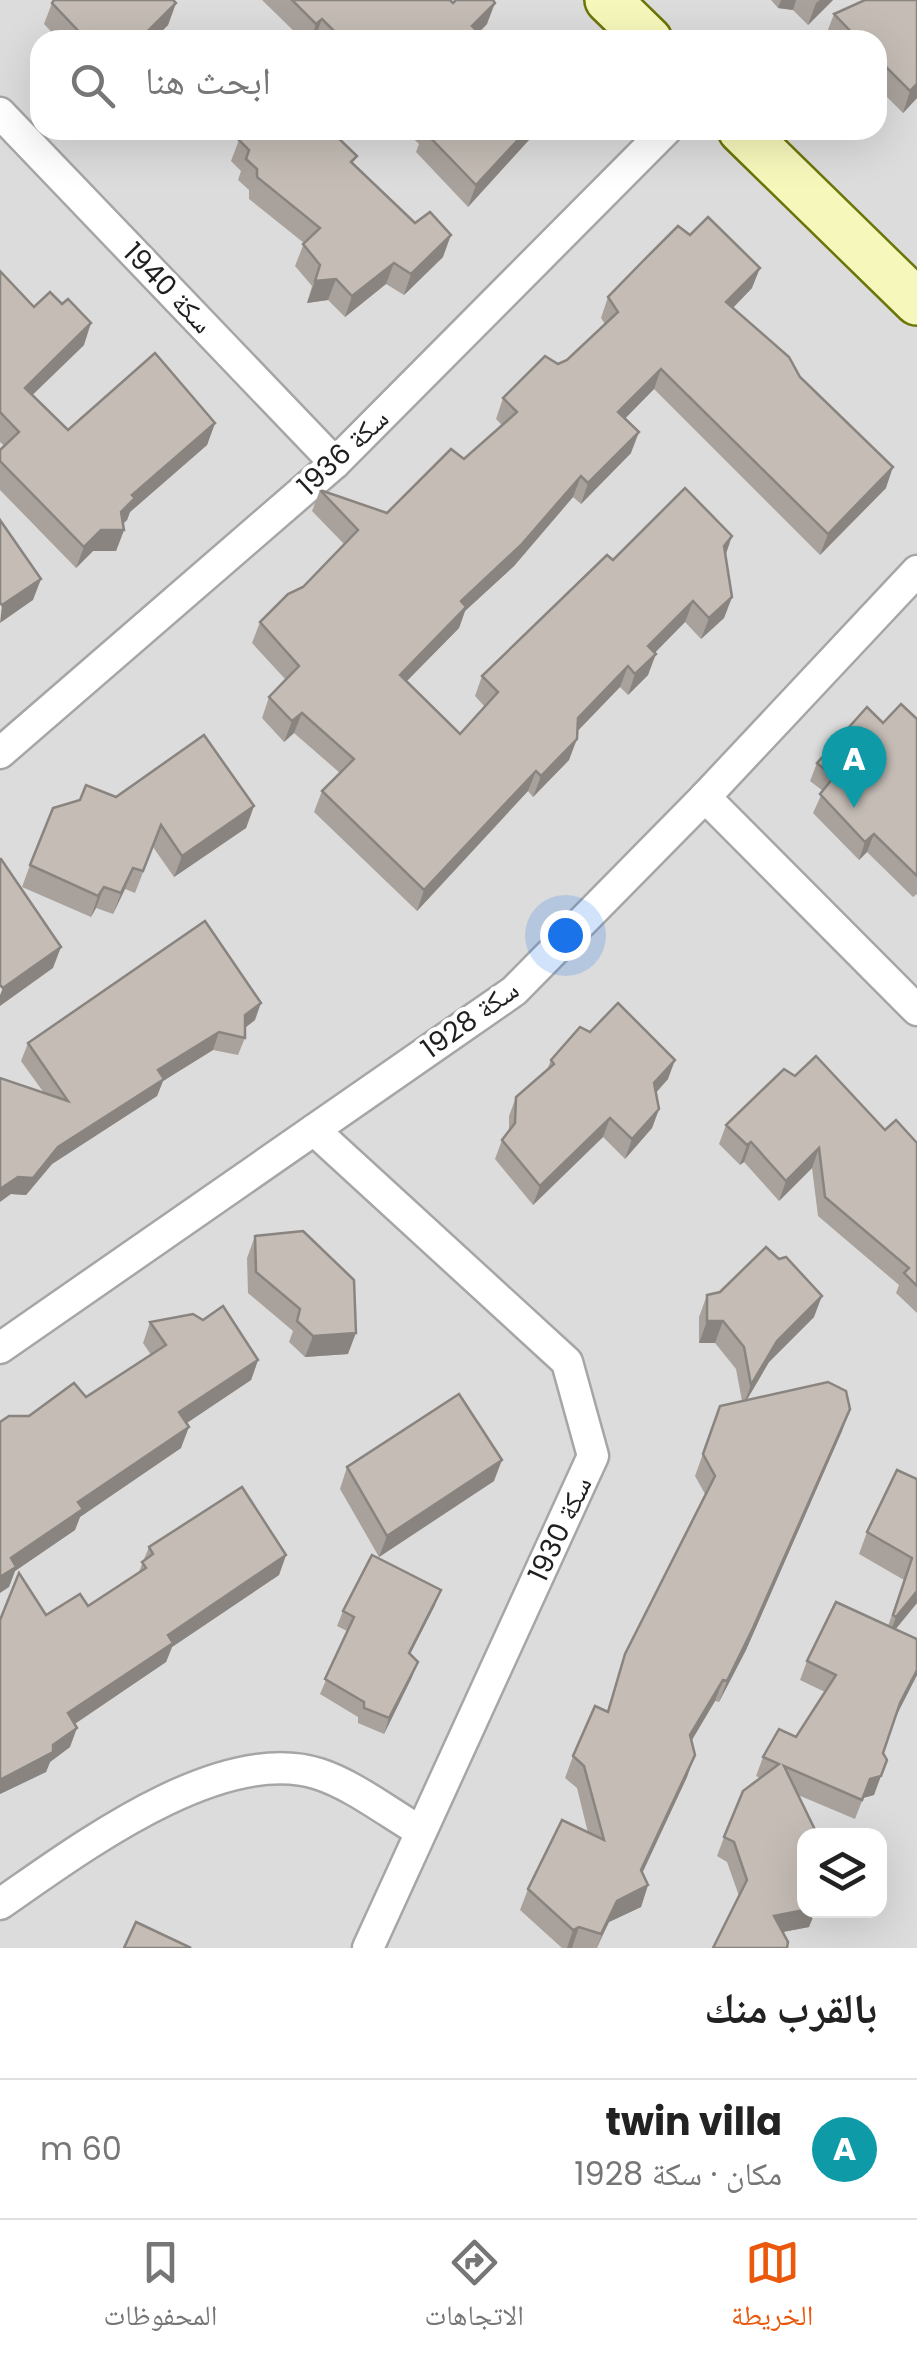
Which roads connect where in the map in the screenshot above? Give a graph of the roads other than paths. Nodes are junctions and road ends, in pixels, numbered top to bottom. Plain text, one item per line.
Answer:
1 (608, 0) edge
2 (639, 30) edge
3 (0, 113) edge
4 (656, 140) edge
5 (751, 140) edge
6 (917, 302) edge
7 (335, 463) junction
8 (917, 571) edge
9 (0, 753) edge
10 (705, 798) junction
11 (917, 1010) edge
12 (314, 1130) junction
13 (0, 1348) edge
14 (420, 1831) junction
15 (0, 1904) edge
16 (368, 1948) edge

1 - 2 street
3 - 7 street, سكة 1940
4 - 7 street, سكة 1936
5 - 6 street
7 - 9 street, سكة 1936
8 - 10 street, سكة 1928
10 - 11 street
10 - 12 street, سكة 1928
12 - 13 street, سكة 1928
12 - 14 street, سكة 1930
14 - 15 street
14 - 16 street, سكة 1930

